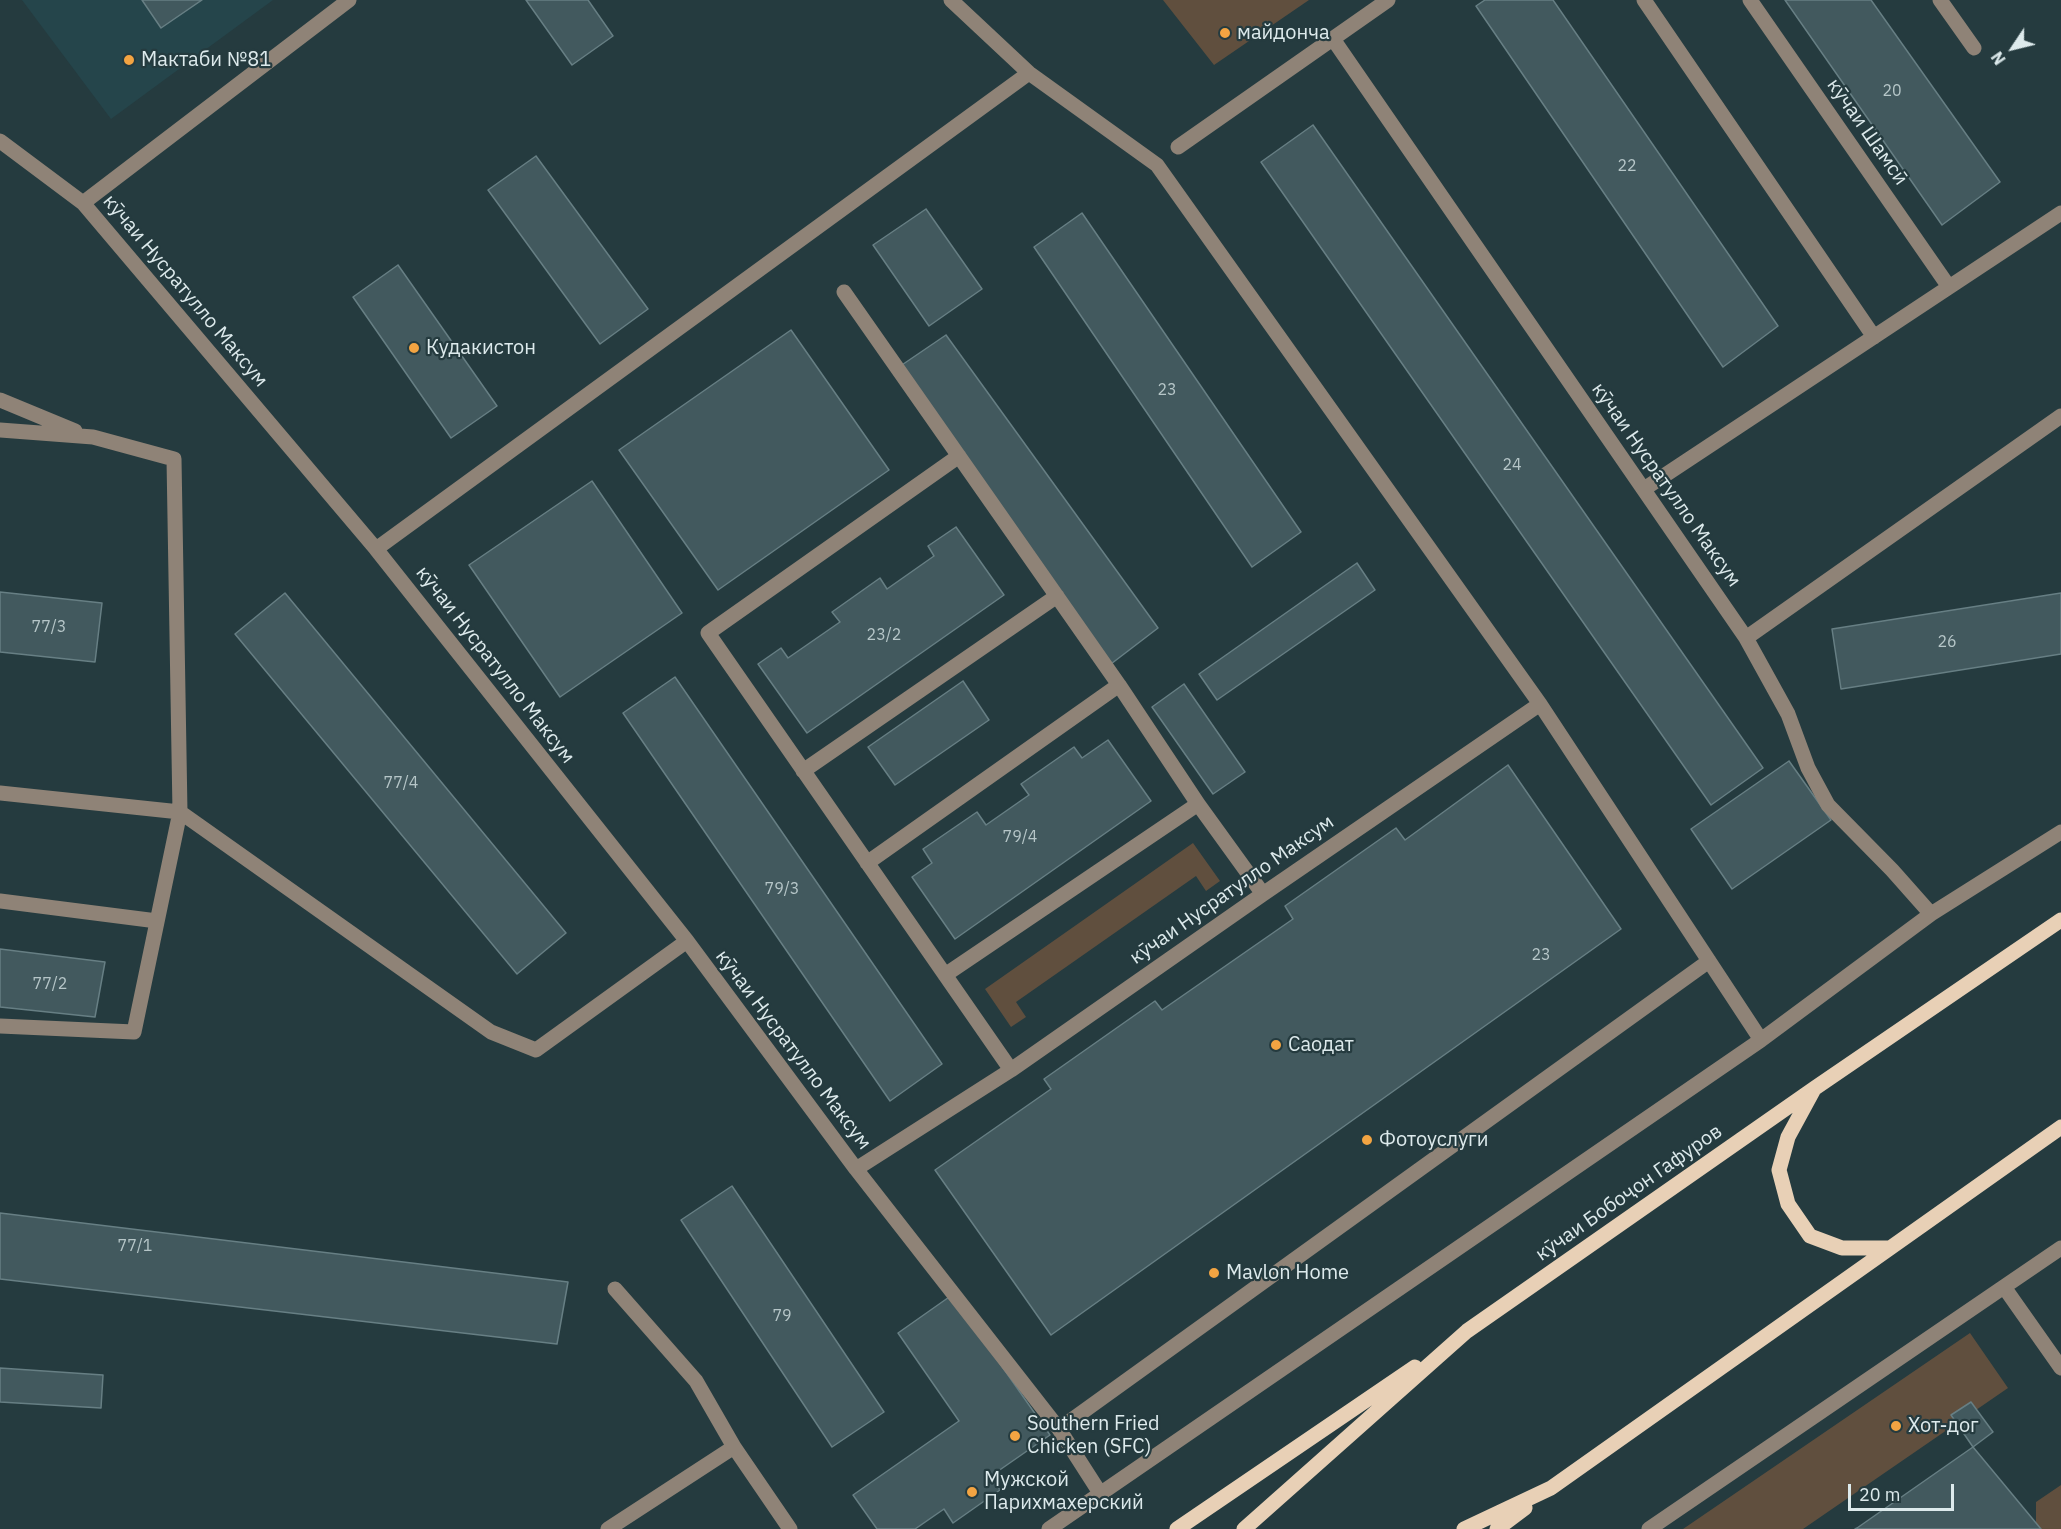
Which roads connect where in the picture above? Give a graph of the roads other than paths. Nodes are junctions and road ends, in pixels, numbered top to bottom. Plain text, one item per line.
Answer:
1 (349, 0) edge
2 (951, 0) edge
3 (1388, 0) edge
4 (1644, 0) edge
5 (1750, 0) edge
6 (1940, 0) edge
7 (1333, 39) junction
8 (1974, 48) dead end
9 (1029, 73) junction
10 (0, 141) edge
11 (1178, 147) dead end
12 (83, 203) junction
13 (2061, 213) edge
14 (1949, 287) junction
15 (844, 292) dead end
16 (1874, 337) junction
17 (0, 400) edge
18 (2061, 416) edge
19 (0, 430) edge
20 (88, 437) junction
21 (958, 456) junction
22 (1644, 489) junction
23 (376, 549) junction
24 (1057, 596) junction
25 (1746, 638) junction
26 (1119, 685) junction
27 (1540, 704) junction
28 (803, 771) junction
29 (0, 793) edge
30 (1198, 804) junction
31 (180, 812) junction
32 (2061, 832) edge
33 (867, 864) junction
34 (1263, 894) junction
35 (0, 901) edge
36 (1931, 914) junction
37 (2061, 920) edge
38 (157, 921) junction
39 (687, 941) junction
40 (1709, 961) junction
41 (945, 975) junction
42 (0, 1026) edge
43 (1761, 1040) junction
44 (1011, 1070) junction
45 (1815, 1088) junction
46 (2061, 1126) edge
47 (856, 1169) junction
48 (1890, 1248) junction
49 (2061, 1248) edge
50 (2004, 1287) junction
51 (615, 1289) dead end
52 (1467, 1331) junction
53 (2061, 1368) edge
54 (1059, 1429) junction
55 (734, 1447) junction
56 (1551, 1488) junction
57 (1100, 1493) junction
58 (608, 1529) edge
59 (790, 1529) edge
60 (1049, 1529) edge
61 (1177, 1529) edge
62 (1244, 1529) edge
63 (1464, 1529) edge
64 (1497, 1529) edge
65 (1649, 1529) edge

1 - 12 street, кӯчаи Нусратулло Максум
2 - 9 street
3 - 7 street
4 - 16 street
5 - 14 street, кӯчаи Шамсӣ
6 - 8 street
7 - 11 street
7 - 22 street, кӯчаи Нусратулло Максум
9 - 23 street
9 - 27 street
10 - 12 street, кӯчаи Нусратулло Максум
12 - 23 street, кӯчаи Нусратулло Максум
13 - 14 street
14 - 16 street
15 - 21 street
16 - 22 street
17 - 20 street
18 - 25 street
19 - 20 street
20 - 31 street
21 - 24 street
21 - 28 street
22 - 25 street, кӯчаи Нусратулло Максум
23 - 39 street, кӯчаи Нусратулло Максум
24 - 26 street
24 - 28 street
25 - 36 street, кӯчаи Нусратулло Максум
26 - 30 street
26 - 33 street
27 - 34 street, кӯчаи Нусратулло Максум
27 - 40 street
28 - 33 street
29 - 31 street
30 - 34 street
30 - 41 street
31 - 38 street
31 - 39 street
32 - 36 street
33 - 41 street
34 - 44 street, кӯчаи Нусратулло Максум
35 - 38 street
36 - 43 street
37 - 45 main road, кӯчаи Бобоҷон Гафуров
38 - 42 street
39 - 47 street, кӯчаи Нусратулло Максум
40 - 43 street
40 - 54 street
41 - 44 street
43 - 57 street
44 - 47 street, кӯчаи Нусратулло Максум
45 - 48 main road
45 - 52 main road, кӯчаи Бобоҷон Гафуров
46 - 48 main road
47 - 54 street, кӯчаи Нусратулло Максум
48 - 56 main road
49 - 50 street
50 - 53 street
50 - 65 street
51 - 55 street
52 - 61 main road
52 - 62 main road, кӯчаи Бобоҷон Гафуров
54 - 57 street, кӯчаи Нусратулло Максум
55 - 58 street
55 - 59 street
56 - 63 main road
56 - 64 main road
57 - 60 street

